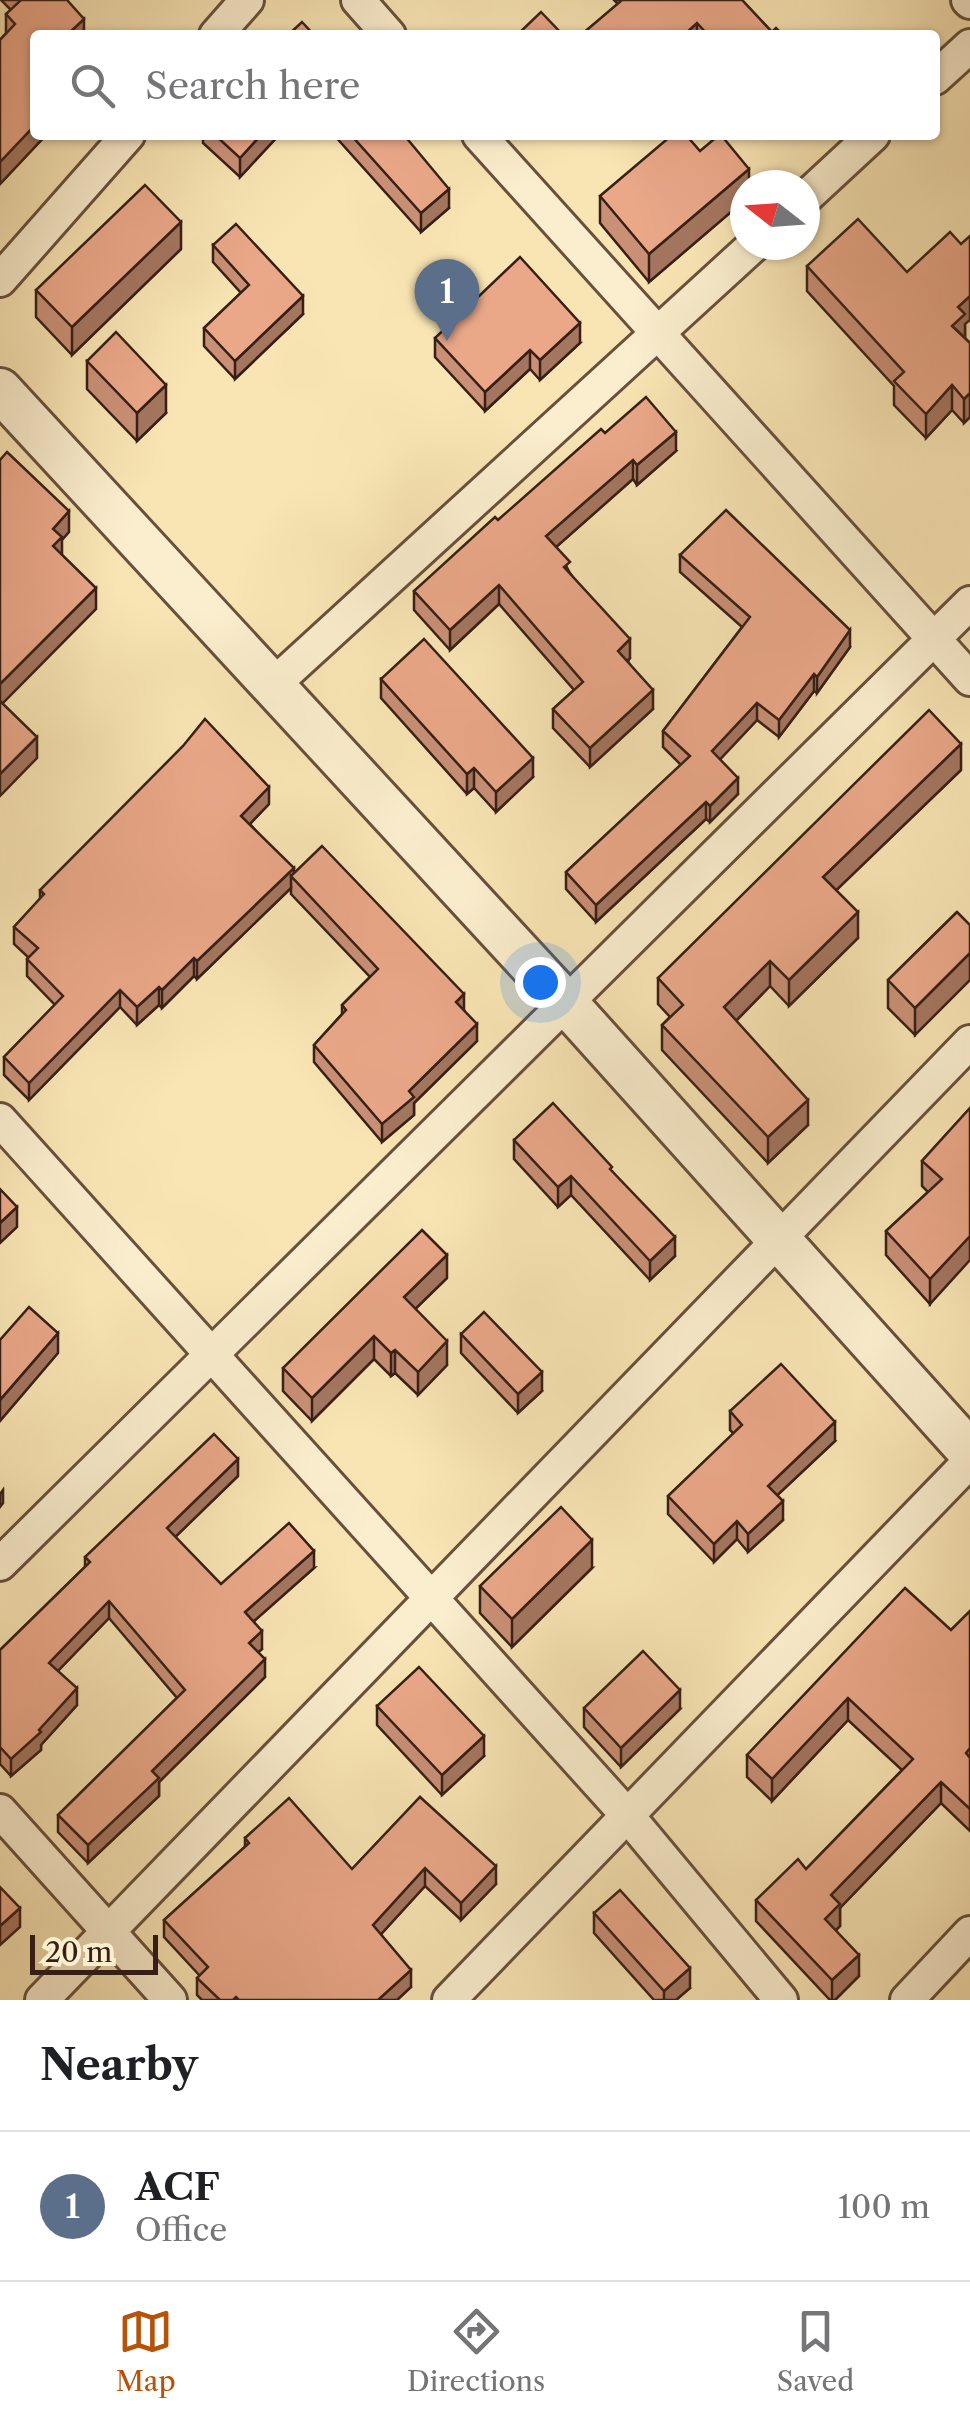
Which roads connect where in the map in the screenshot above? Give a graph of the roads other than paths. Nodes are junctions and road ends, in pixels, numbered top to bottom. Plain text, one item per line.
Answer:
1 (247, 0) edge
2 (358, 0) edge
3 (220, 30) edge
4 (385, 30) edge
5 (970, 46) edge
6 (940, 73) edge
7 (124, 140) edge
8 (484, 140) edge
9 (869, 140) edge
10 (820, 184) edge
11 (738, 260) edge
12 (0, 280) edge
13 (658, 333) junction
14 (0, 390) edge
15 (970, 603) edge
16 (934, 638) junction
17 (970, 679) edge
18 (273, 686) junction
19 (566, 1003) junction
20 (970, 1042) edge
21 (0, 1120) edge
22 (779, 1238) junction
23 (210, 1355) junction
24 (970, 1452) edge
25 (970, 1461) edge
26 (0, 1564) edge
27 (432, 1596) junction
28 (0, 1810) edge
29 (627, 1815) junction
30 (108, 1932) junction
31 (970, 1933) edge
32 (42, 2000) edge
33 (170, 2000) edge
34 (449, 2000) edge
35 (781, 2000) edge
36 (907, 2000) edge

1 - 3 street
2 - 4 street
5 - 6 street
7 - 12 street
8 - 13 street
9 - 10 street
11 - 13 street
13 - 16 street
13 - 18 street
14 - 18 street
15 - 16 street
16 - 17 street
16 - 19 street
18 - 19 street
19 - 22 street
19 - 23 street
20 - 22 street
21 - 23 street
22 - 24 street
22 - 27 street
23 - 26 street
23 - 27 street
25 - 29 street
27 - 29 street
27 - 30 street
28 - 30 street
29 - 34 street
29 - 35 street
30 - 32 street
30 - 33 street
31 - 36 street

